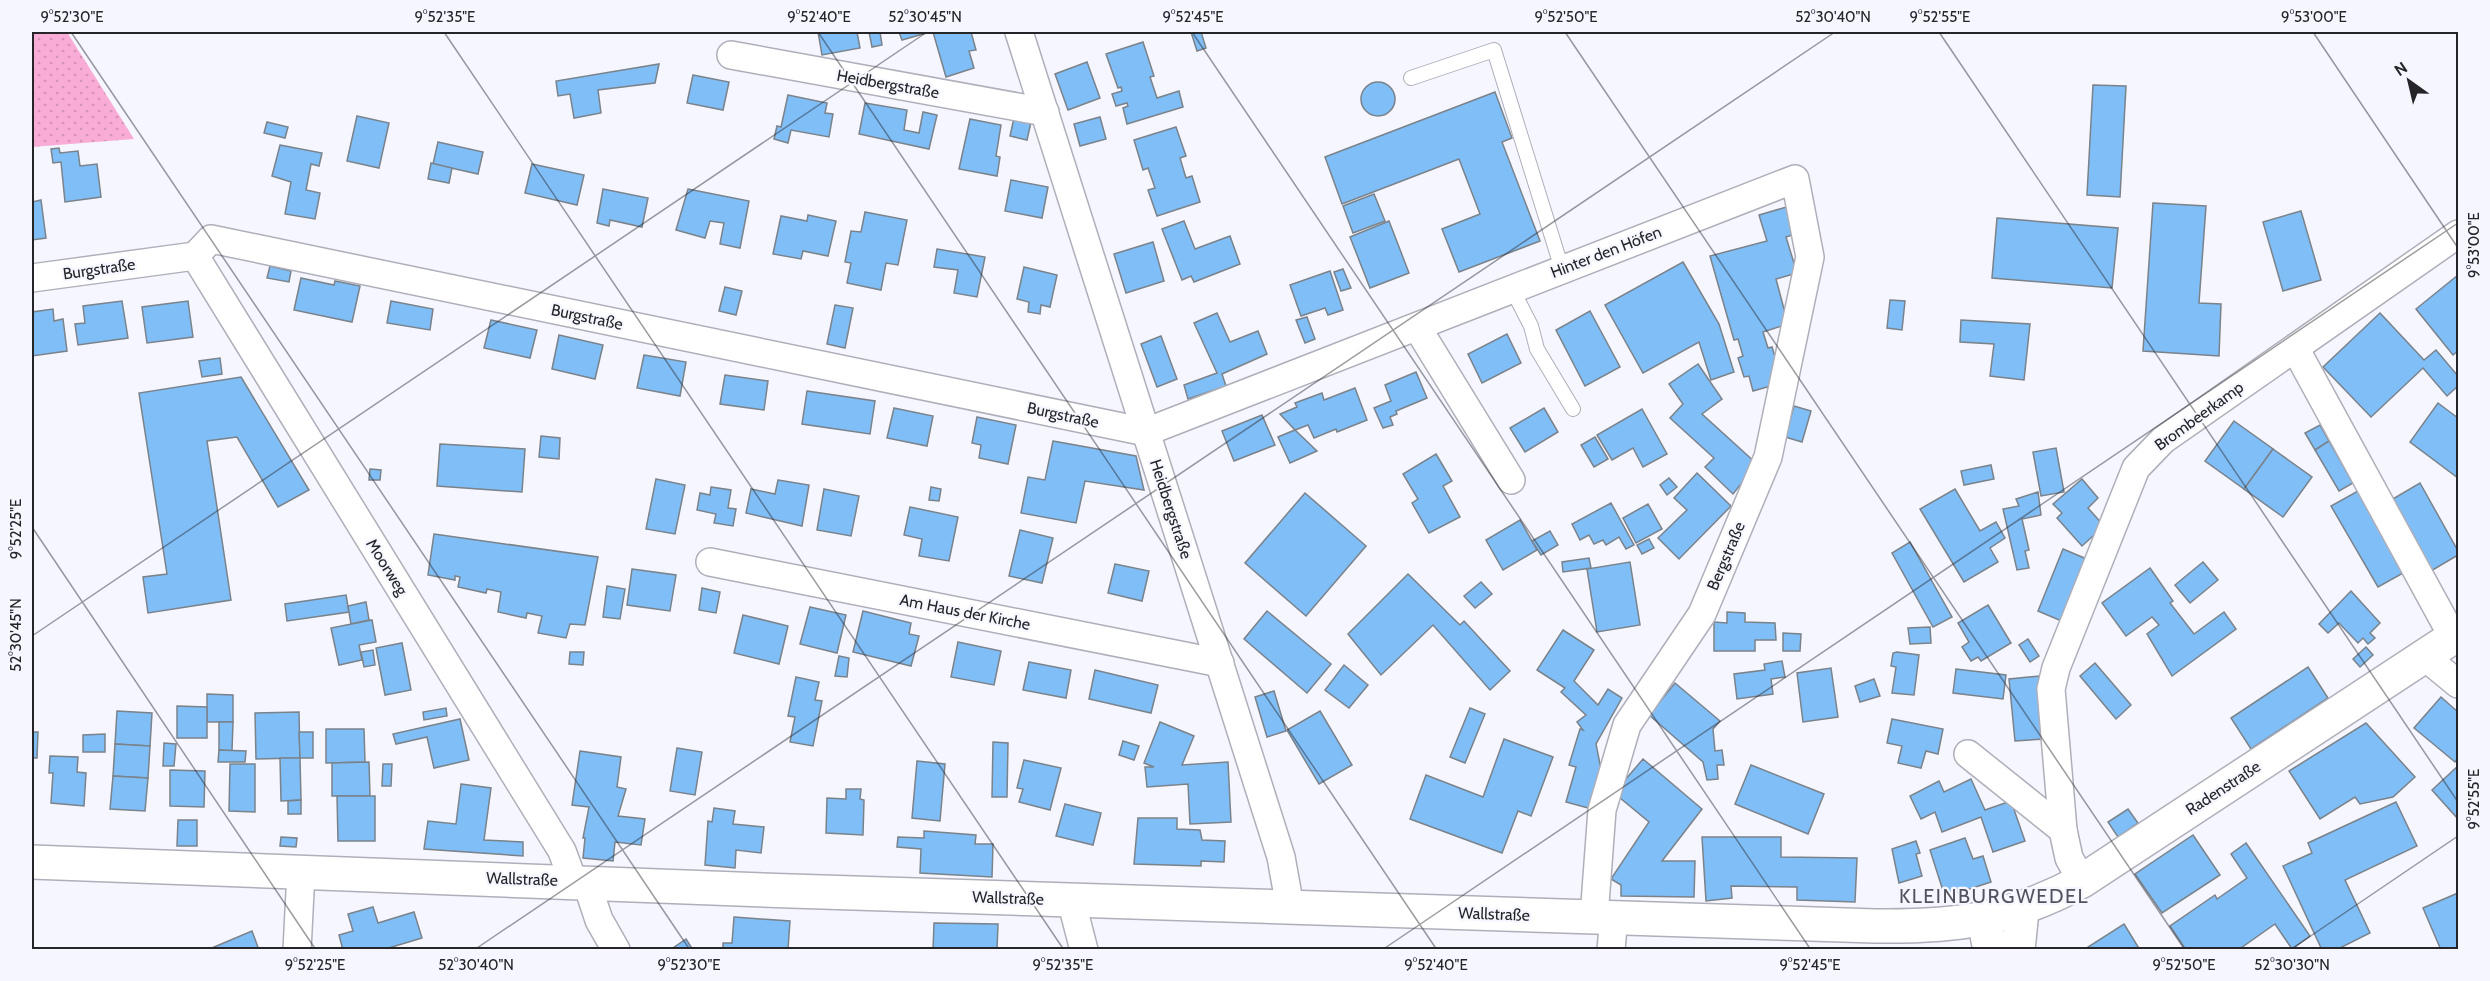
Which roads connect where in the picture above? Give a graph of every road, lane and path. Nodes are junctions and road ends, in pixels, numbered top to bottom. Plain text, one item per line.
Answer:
1 (1019, 32) edge
2 (731, 55) dead end
3 (1411, 78) dead end
4 (1045, 112) junction
5 (1796, 178) joint
6 (2458, 234) edge
7 (195, 256) junction
8 (1562, 269) junction
9 (32, 278) edge
10 (1512, 289) junction
11 (1417, 327) junction
12 (2295, 348) junction
13 (1573, 409) dead end
14 (1146, 432) junction
15 (1511, 480) dead end
16 (710, 562) dead end
17 (2456, 635) edge
18 (2424, 656) junction
19 (1220, 663) junction
20 (2458, 684) edge
21 (1968, 754) dead end
22 (2063, 830) junction
23 (32, 862) edge
24 (301, 872) junction
25 (579, 881) junction
26 (2082, 881) junction
27 (1071, 900) junction
28 (1290, 907) junction
29 (2022, 910) junction
30 (1604, 917) junction
31 (1987, 935) edge
32 (297, 950) edge
33 (616, 950) edge
34 (1084, 950) edge
35 (1611, 950) edge
36 (2018, 950) edge

1 - 4 street, Heidbergstraße
2 - 4 street, Heidbergstraße
3 - 8 lane
4 - 14 street, Heidbergstraße
5 - 8 street, Hinter den Höfen
5 - 30 street, Bergstraße
6 - 12 street, Brombeerkamp
7 - 9 street, Burgstraße
7 - 14 street, Burgstraße
7 - 25 street, Moorweg
8 - 10 street, Hinter den Höfen
10 - 11 street, Hinter den Höfen
10 - 13 lane
11 - 14 street, Hinter den Höfen
11 - 15 street
12 - 17 street, Radenstraße
12 - 22 street, Brombeerkamp
14 - 19 street, Heidbergstraße
16 - 19 street, Am Haus der Kirche
17 - 18 street, Radenstraße
18 - 20 street
18 - 26 street, Radenstraße
19 - 28 street, Heidbergstraße
21 - 22 street
22 - 26 street, Brombeerkamp
23 - 24 street, Wallstraße
24 - 25 street, Wallstraße
24 - 32 street
25 - 27 street, Wallstraße
25 - 33 street, Moorweg
26 - 29 street, Radenstraße
27 - 28 street, Wallstraße
27 - 34 street
28 - 30 street, Wallstraße
29 - 31 street, Radenstraße
29 - 36 street
30 - 31 street, Wallstraße
30 - 35 street, Bergstraße

